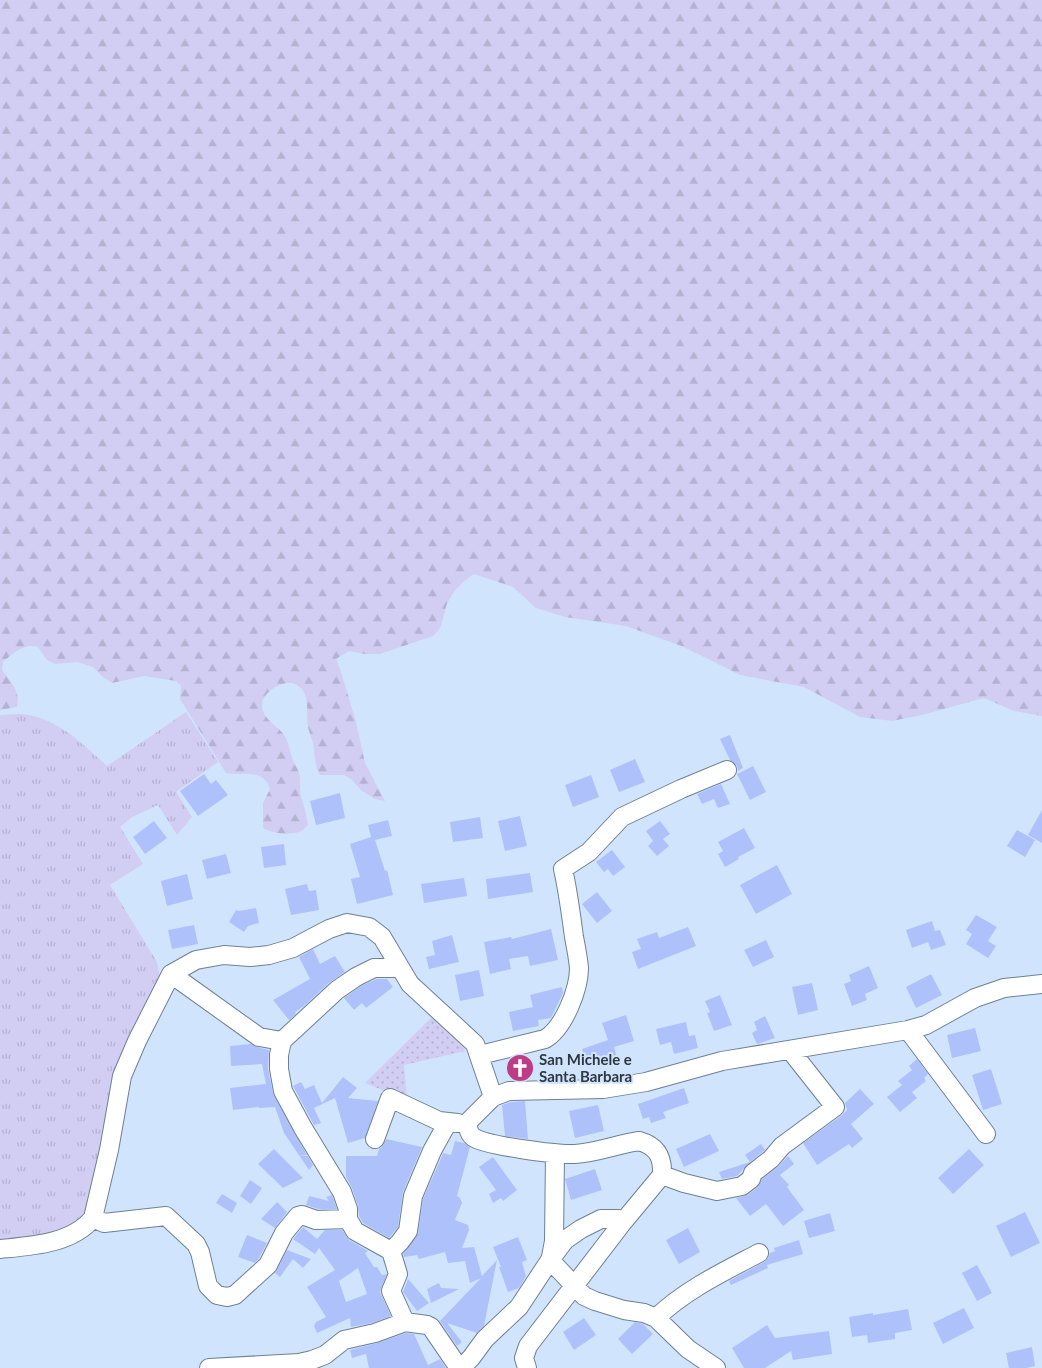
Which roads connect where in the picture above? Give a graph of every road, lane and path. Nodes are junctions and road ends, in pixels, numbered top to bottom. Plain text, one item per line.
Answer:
1 (727, 770) dead end
2 (400, 968) junction
3 (171, 974) junction
4 (1042, 984) edge
5 (908, 1030) junction
6 (282, 1041) junction
7 (790, 1050) junction
8 (480, 1055) junction
9 (493, 1097) junction
10 (448, 1122) junction
11 (467, 1123) junction
12 (986, 1134) dead end
13 (375, 1139) dead end
14 (555, 1153) junction
15 (662, 1175) junction
16 (93, 1218) junction
17 (348, 1219) junction
18 (623, 1222) junction
19 (0, 1249) edge
20 (391, 1251) junction
21 (759, 1253) dead end
22 (550, 1260) junction
23 (574, 1285) junction
24 (656, 1318) junction
25 (405, 1322) junction
26 (208, 1368) edge
27 (460, 1368) edge
28 (527, 1368) edge
29 (716, 1368) edge

1 - 8 street
2 - 3 street
2 - 6 street
2 - 8 street
3 - 6 street
3 - 16 street
4 - 5 street
5 - 7 street
5 - 12 street
6 - 17 street
7 - 9 street
7 - 15 street
8 - 9 street
9 - 11 street
10 - 11 street
10 - 13 street
10 - 20 street
11 - 14 street
14 - 15 street
14 - 22 street
15 - 18 street
16 - 17 street
16 - 19 street
17 - 20 street
18 - 22 street
18 - 23 street
20 - 25 street
21 - 24 street
22 - 23 street
22 - 27 street
23 - 24 street
23 - 28 street
24 - 29 street
25 - 26 street
25 - 27 street

